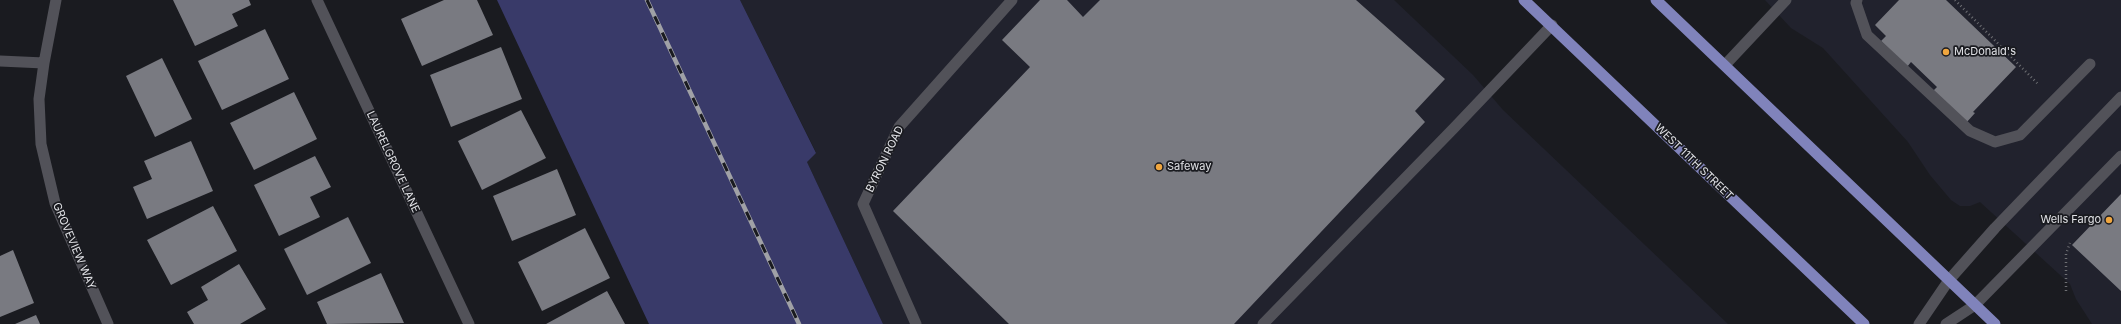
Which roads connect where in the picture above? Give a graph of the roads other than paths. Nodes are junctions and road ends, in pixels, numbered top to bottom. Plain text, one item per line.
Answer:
1 (56, 0) edge
2 (317, 0) edge
3 (1012, 0) edge
4 (1524, 0) edge
5 (1656, 0) edge
6 (1786, 0) edge
7 (1857, 0) edge
8 (1552, 25) junction
9 (0, 61) edge
10 (44, 63) junction
11 (2090, 64) dead end
12 (1725, 65) junction
13 (2121, 97) edge
14 (2121, 156) edge
15 (1949, 280) junction
16 (1975, 305) junction
17 (108, 324) edge
18 (469, 324) edge
19 (916, 324) edge
20 (1264, 324) edge
21 (1864, 324) edge
22 (1919, 324) edge
23 (1946, 324) edge
24 (1995, 324) edge

1 - 10 street, GROVEVIEW WAY
2 - 18 street, LAURELGROVE LANE
3 - 19 street, BYRON ROAD
4 - 8 main road, WEST 11TH STREET
5 - 12 main road
6 - 12 street
7 - 11 street
8 - 20 street
8 - 21 main road, WEST 11TH STREET
9 - 10 street
10 - 17 street, GROVEVIEW WAY
12 - 15 main road
13 - 15 street
14 - 16 street
15 - 16 main road
15 - 22 street
16 - 23 street
16 - 24 main road

